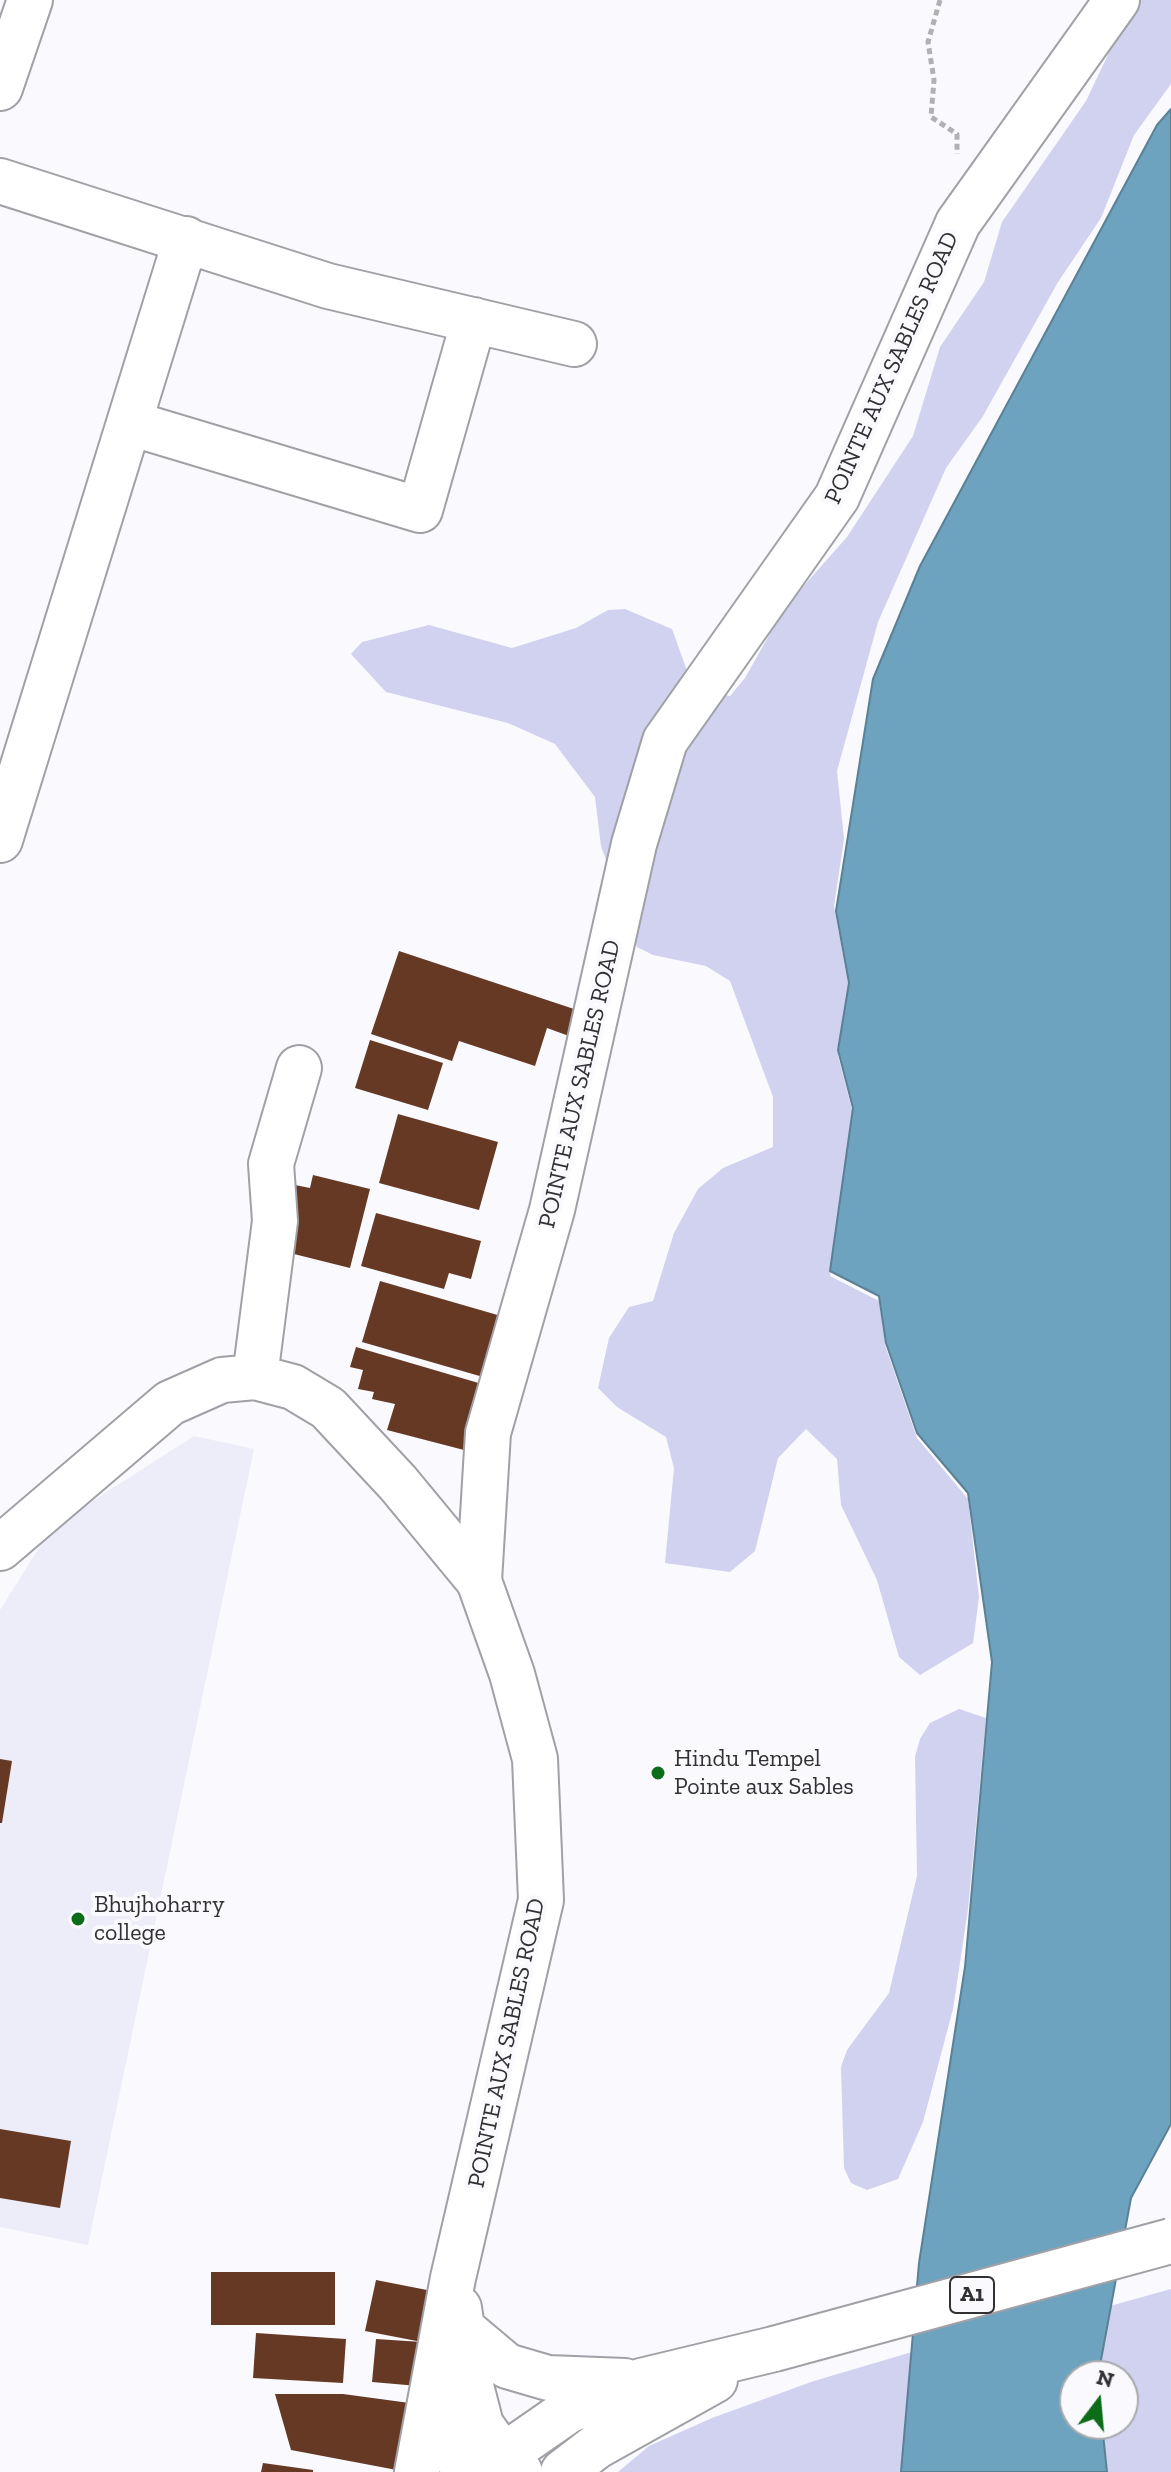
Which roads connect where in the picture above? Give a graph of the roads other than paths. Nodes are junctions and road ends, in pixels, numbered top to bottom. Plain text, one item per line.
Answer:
1 (30, 0) edge
2 (1117, 0) edge
3 (0, 88) edge
4 (0, 181) edge
5 (186, 239) junction
6 (474, 320) junction
7 (574, 344) dead end
8 (130, 423) junction
9 (16, 727) edge
10 (0, 840) edge
11 (299, 1068) dead end
12 (255, 1377) junction
13 (0, 1548) edge
14 (479, 1581) junction
15 (1171, 2241) edge
16 (453, 2278) junction
17 (463, 2329) junction
18 (774, 2349) junction
19 (641, 2381) junction
20 (432, 2397) junction
21 (495, 2468) edge
22 (417, 2472) edge
23 (563, 2472) edge

1 - 3 main road
2 - 14 main road, POINTE AUX SABLES ROAD
4 - 5 main road
5 - 6 main road
5 - 8 main road
6 - 7 main road
6 - 8 main road
8 - 9 main road
9 - 10 main road
11 - 12 main road
12 - 13 main road
12 - 14 main road
14 - 16 main road, POINTE AUX SABLES ROAD
15 - 18 main road, A1, bridge
16 - 17 main road
16 - 20 main road, POINTE AUX SABLES ROAD
17 - 19 main road
17 - 21 main road
18 - 19 main road, A1
18 - 23 main road, A1
19 - 21 main road, A1
20 - 21 main road
20 - 22 main road, POINTE AUX SABLES ROAD

